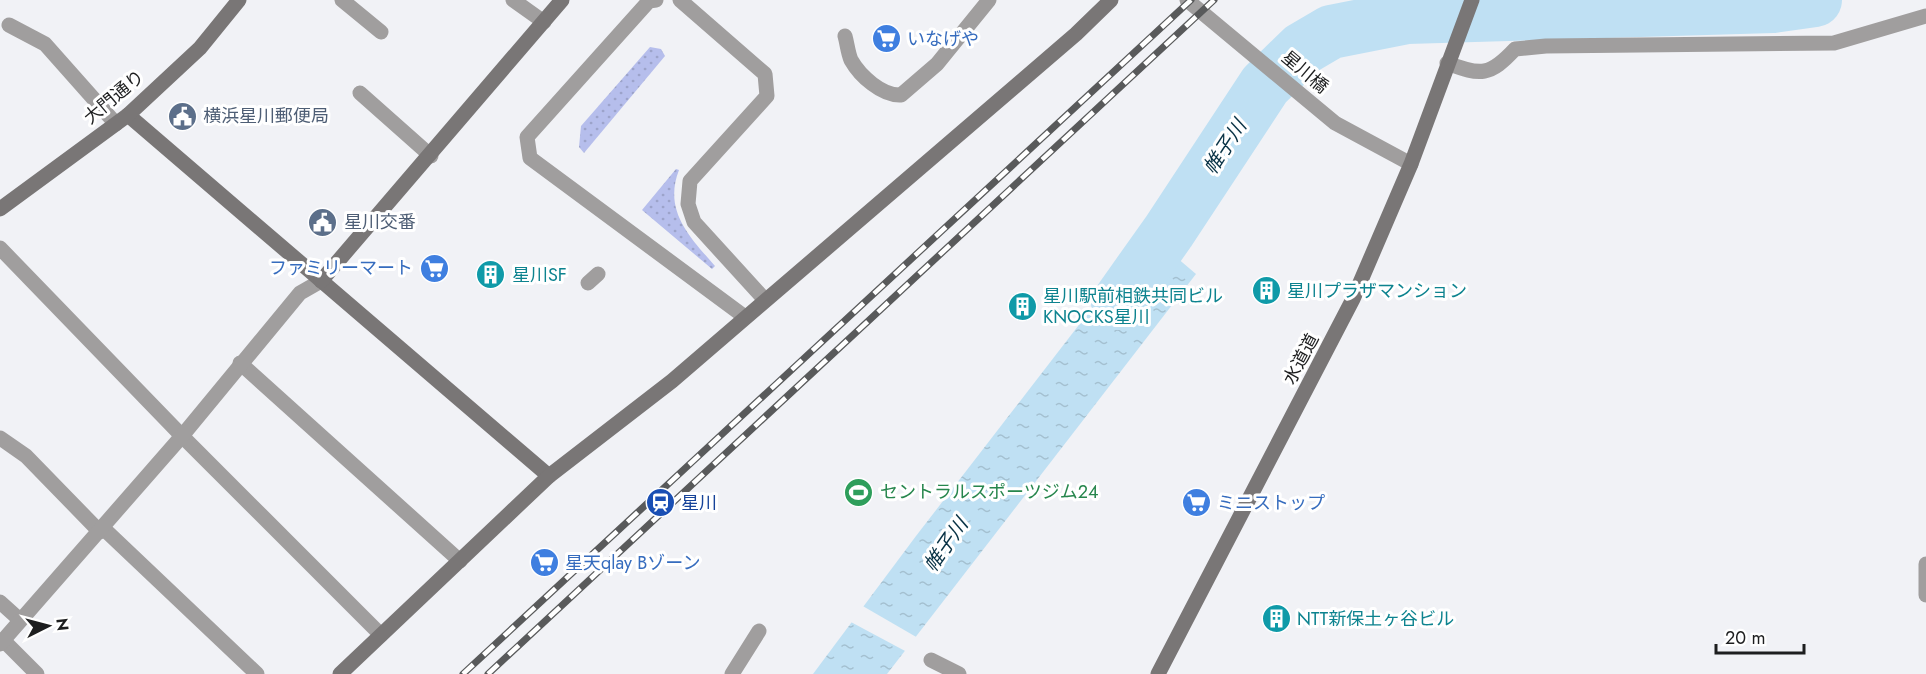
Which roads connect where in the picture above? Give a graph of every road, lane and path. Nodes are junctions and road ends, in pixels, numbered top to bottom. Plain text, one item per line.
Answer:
1 (239, 0) edge
2 (342, 0) edge
3 (513, 0) edge
4 (562, 0) edge
5 (656, 0) edge
6 (680, 0) edge
7 (989, 0) edge
8 (1111, 0) edge
9 (1187, 0) edge
10 (1472, 0) edge
11 (1926, 16) edge
12 (544, 22) junction
13 (9, 25) dead end
14 (381, 32) dead end
15 (845, 36) dead end
16 (1450, 57) junction
17 (360, 93) dead end
18 (122, 120) junction
19 (431, 156) junction
20 (1411, 165) junction
21 (0, 209) edge
22 (0, 248) edge
23 (321, 281) junction
24 (765, 300) junction
25 (744, 317) junction
26 (240, 363) junction
27 (182, 436) junction
28 (0, 438) edge
29 (549, 476) junction
30 (102, 530) junction
31 (459, 561) junction
32 (1926, 564) edge
33 (1926, 595) edge
34 (0, 602) edge
35 (20, 620) junction
36 (759, 631) dead end
37 (381, 635) junction
38 (2, 642) edge
39 (931, 660) dead end
40 (37, 674) edge
41 (257, 674) edge
42 (340, 674) edge
43 (732, 674) edge
44 (959, 674) edge
45 (1158, 674) edge

1 - 18 street, 大門通り
2 - 14 street
3 - 12 street
4 - 12 street
5 - 25 street
6 - 24 street
7 - 15 street
8 - 24 street
9 - 20 street, 星川橋
10 - 16 street, 水道道
11 - 16 street
12 - 19 street
13 - 18 street
16 - 20 street, 水道道
17 - 19 street
18 - 21 street, 大門通り
18 - 23 street
19 - 23 street
20 - 45 street, 水道道
22 - 27 street
23 - 26 street
23 - 29 street
24 - 25 street
25 - 29 street
26 - 27 street
26 - 31 street
27 - 30 street
27 - 37 street
28 - 30 street
29 - 31 street
30 - 35 street
30 - 41 street
31 - 37 street
32 - 33 street
34 - 35 street
35 - 38 street
36 - 43 street
37 - 42 street
38 - 40 street
39 - 44 street

